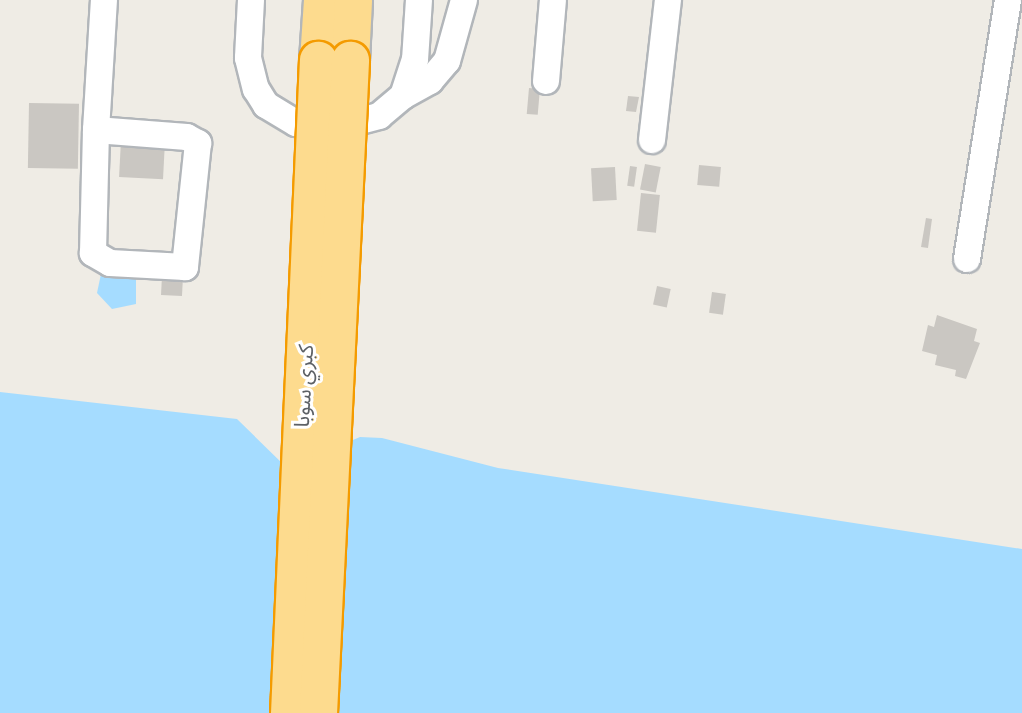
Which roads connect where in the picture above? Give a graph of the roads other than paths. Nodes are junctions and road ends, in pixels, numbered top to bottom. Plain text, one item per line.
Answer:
1 (104, 0) edge
2 (251, 0) edge
3 (322, 0) edge
4 (353, 0) edge
5 (419, 0) edge
6 (464, 0) edge
7 (553, 0) edge
8 (668, 0) edge
9 (1008, 0) edge
10 (334, 60) junction
11 (546, 82) dead end
12 (403, 96) junction
13 (96, 130) junction
14 (652, 140) dead end
15 (967, 259) dead end
16 (289, 713) edge
17 (318, 713) edge

1 - 13 street
2 - 12 street
3 - 10 highway
4 - 10 highway
5 - 12 street
6 - 12 street
7 - 11 street
8 - 14 street
9 - 15 street
10 - 16 highway, كبري سوبا, bridge
10 - 17 highway, كبري سوبا, bridge
13 - 13 street

